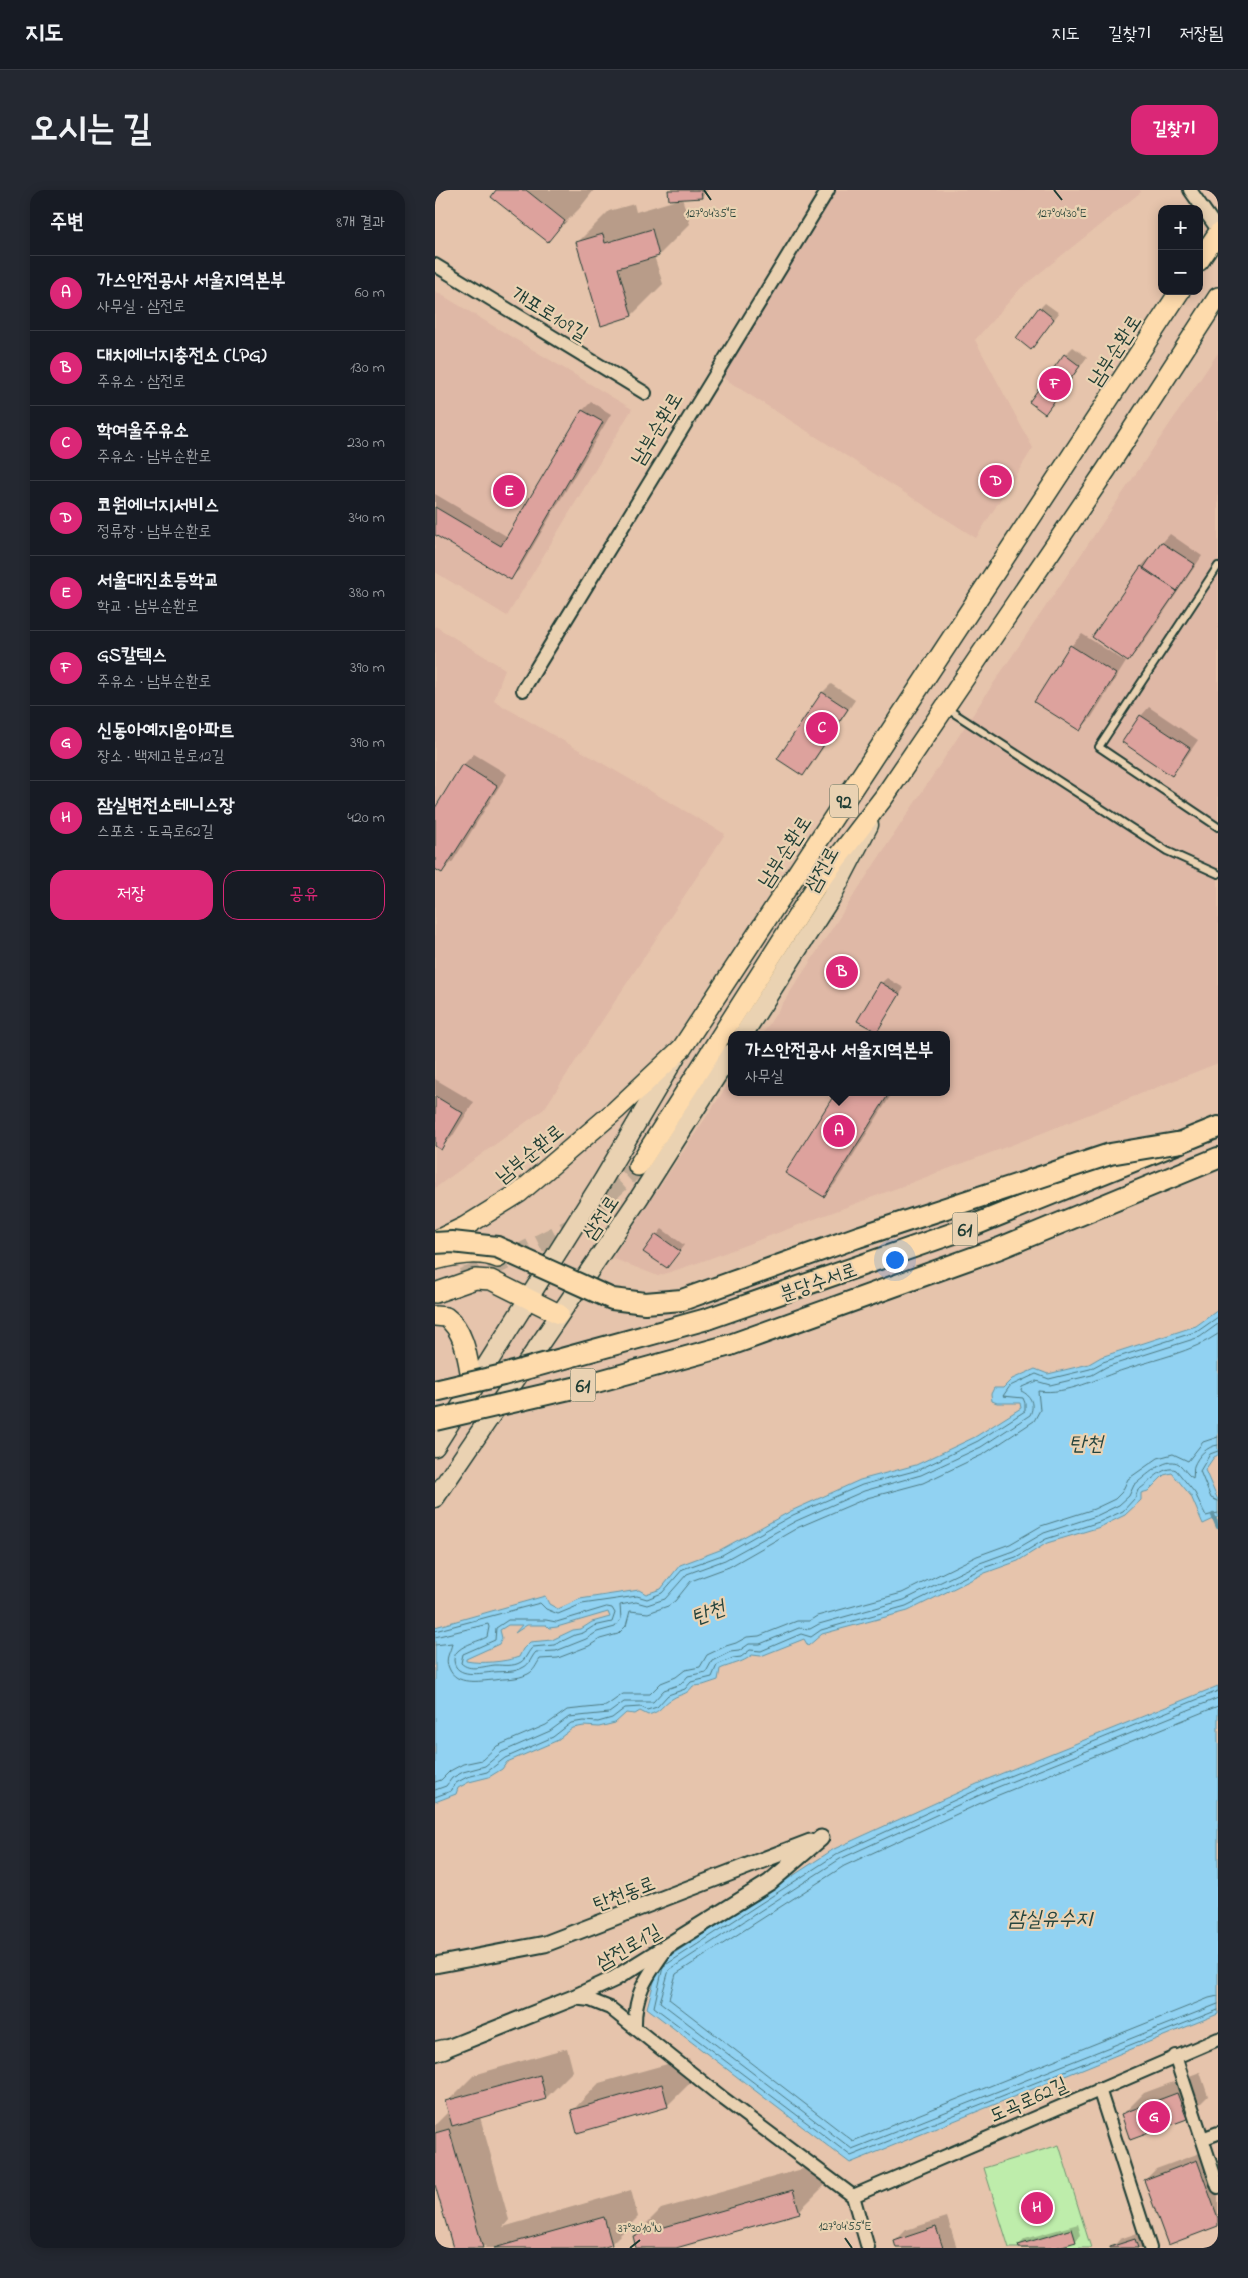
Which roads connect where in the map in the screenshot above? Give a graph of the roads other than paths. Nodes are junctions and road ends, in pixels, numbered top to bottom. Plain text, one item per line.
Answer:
1 (828, 190) edge
2 (1190, 190) edge
3 (1218, 232) edge
4 (1203, 255) edge
5 (435, 266) edge
6 (1176, 295) edge
7 (1218, 297) edge
8 (645, 393) dead end
9 (1218, 566) edge
10 (523, 690) dead end
11 (945, 708) junction
12 (884, 797) junction
13 (1218, 827) edge
14 (1218, 874) edge
15 (746, 1031) edge
16 (682, 1048) junction
17 (728, 1058) edge
18 (1218, 1127) edge
19 (1182, 1142) junction
20 (1218, 1158) edge
21 (638, 1166) tunnel mouth
22 (435, 1242) edge
23 (435, 1260) edge
24 (543, 1276) junction
25 (574, 1292) junction
26 (435, 1293) edge
27 (529, 1298) junction
28 (559, 1314) junction
29 (435, 1316) edge
30 (435, 1391) edge
31 (471, 1391) junction
32 (435, 1420) edge
33 (435, 1447) edge
34 (435, 1498) edge
35 (821, 1838) joint
36 (668, 1947) junction
37 (435, 1965) edge
38 (573, 1998) junction
39 (635, 2027) junction
40 (1218, 2039) edge
41 (438, 2051) edge
42 (1175, 2056) junction
43 (1099, 2089) junction
44 (1218, 2132) edge
45 (1202, 2139) junction
46 (1218, 2186) edge
47 (853, 2196) junction
48 (868, 2248) edge
49 (1150, 2248) edge

1 - 10 street, 남부순환로
2 - 3 street
3 - 4 main road
5 - 8 street, 개포로109길
6 - 16 main road, 남부순환로 / 92
7 - 11 main road, 92
9 - 13 lane
11 - 12 main road, 92
11 - 14 lane
12 - 15 main road, 삼전로
12 - 21 main road, 92
16 - 22 main road, 남부순환로 / 92
16 - 24 main road, 삼전로
17 - 25 main road, 삼전로
18 - 19 highway, 분당수서로 / 61
19 - 22 highway, bridge
19 - 30 highway, 분당수서로 / 61, bridge
20 - 32 highway, 분당수서로 / 61, bridge
23 - 24 main road
24 - 25 main road
24 - 27 main road, 삼전로
25 - 28 main road, 삼전로
26 - 27 main road
27 - 28 main road
27 - 31 main road, 삼전로
28 - 34 main road, 삼전로
29 - 31 main road
31 - 33 main road, 삼전로
35 - 36 street, 삼전로1길
35 - 37 street, 탄천동로
36 - 38 street, 삼전로1길
36 - 39 street
38 - 39 street
38 - 41 street, 삼전로1길
39 - 47 street
40 - 42 street, 도곡로62길
42 - 43 street, 도곡로62길
42 - 45 street
43 - 47 street, 도곡로62길
43 - 49 street
44 - 45 street
45 - 46 street
47 - 48 street

